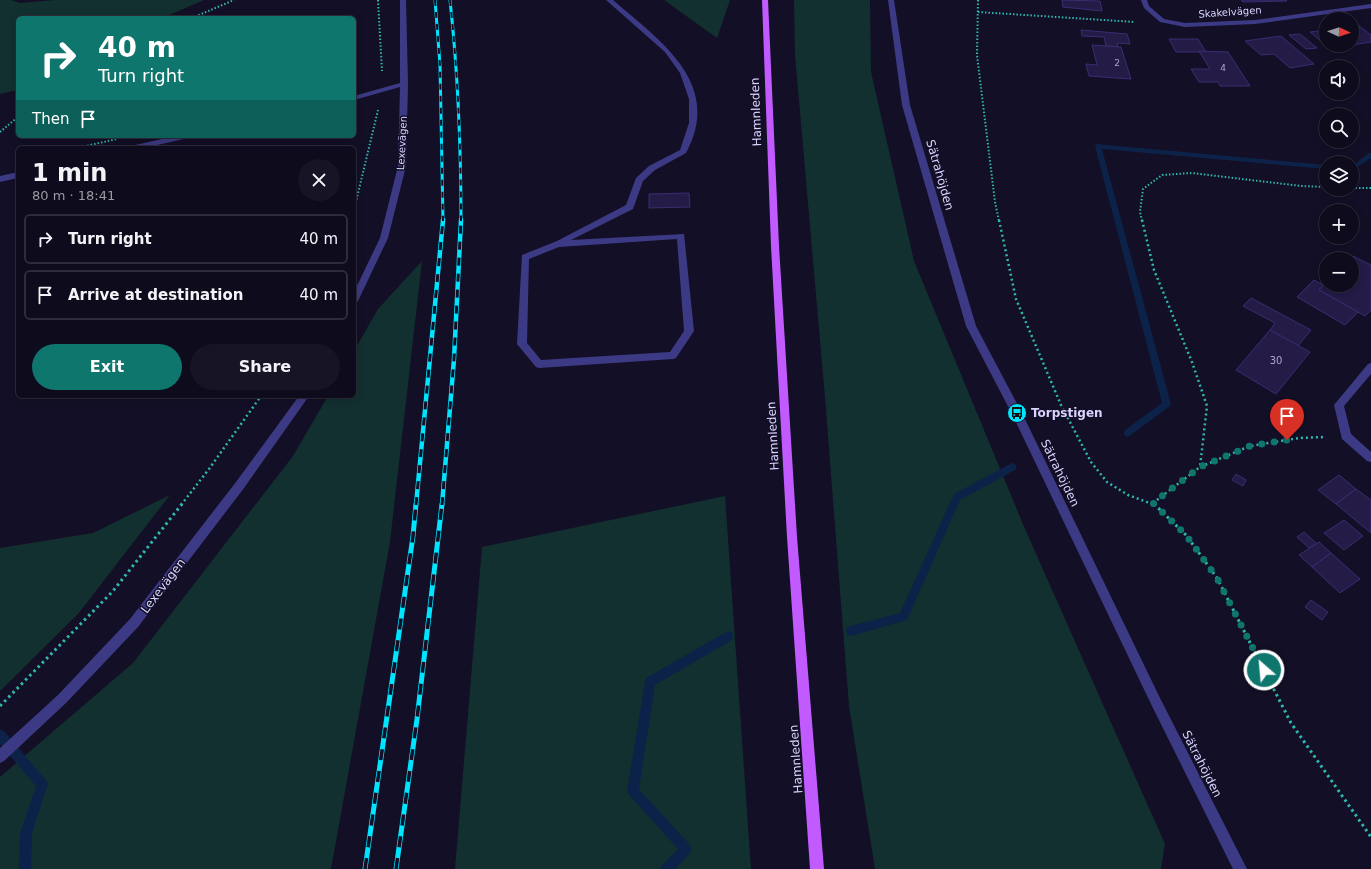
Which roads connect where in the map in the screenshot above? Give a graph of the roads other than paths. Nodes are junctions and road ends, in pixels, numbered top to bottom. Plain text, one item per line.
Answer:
1 (403, 0) edge
2 (609, 0) edge
3 (765, 0) edge
4 (891, 0) edge
5 (1144, 0) edge
6 (1371, 6) edge
7 (404, 84) junction
8 (356, 98) edge
9 (177, 138) edge
10 (143, 146) edge
11 (16, 175) edge
12 (0, 179) edge
13 (558, 244) junction
14 (356, 297) edge
15 (1371, 367) edge
16 (303, 398) edge
17 (1367, 455) edge
18 (0, 757) edge
19 (817, 869) edge
20 (1240, 869) edge

1 - 7 street, Lexevägen
2 - 13 street
3 - 19 main road, Hamnleden
4 - 20 street, Sätrahöjden
5 - 6 street, Skakelvägen
7 - 8 street
7 - 14 street, Lexevägen
9 - 10 street
11 - 12 street
13 - 13 street
15 - 17 street
16 - 18 street, Lexevägen

